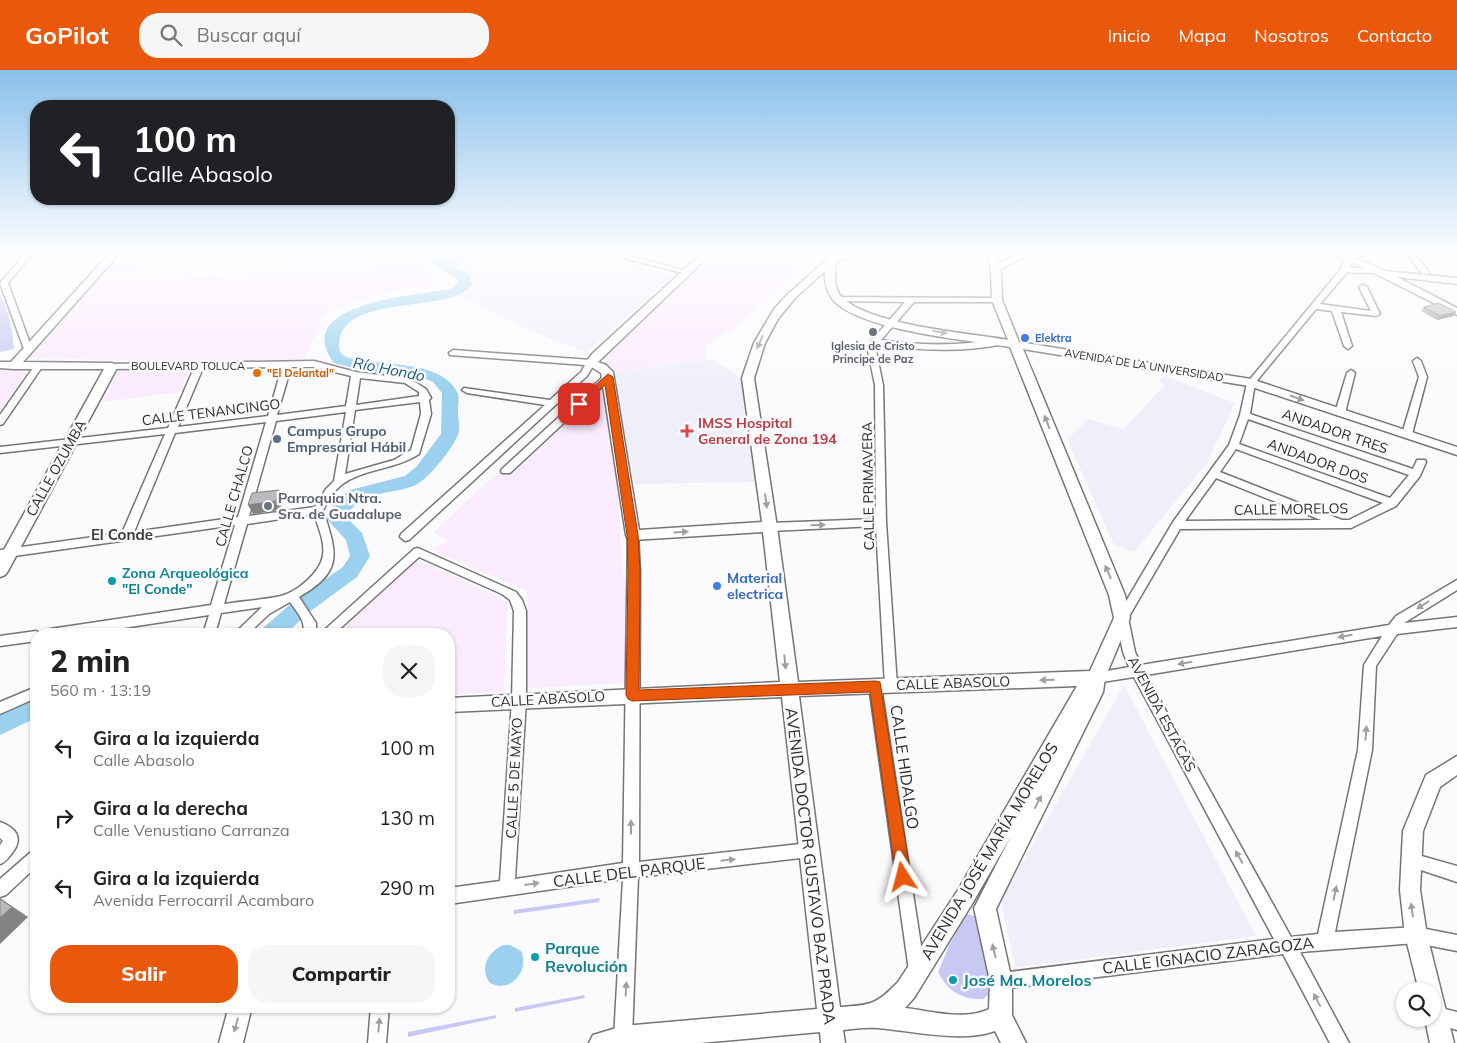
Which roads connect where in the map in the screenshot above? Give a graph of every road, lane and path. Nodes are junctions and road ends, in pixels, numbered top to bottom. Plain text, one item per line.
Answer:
1 (10, 299) edge
2 (73, 299) edge
3 (657, 299) edge
4 (790, 299) edge
5 (838, 299) edge
6 (868, 299) edge
7 (1319, 299) edge
8 (1369, 299) edge
9 (1432, 299) edge
10 (911, 300) junction
11 (997, 300) joint
12 (1314, 306) junction
13 (1336, 310) junction
14 (1457, 312) edge
15 (892, 324) junction
16 (875, 342) junction
17 (1000, 342) junction
18 (1016, 344) junction
19 (1348, 346) dead end
20 (28, 349) junction
21 (453, 354) dead end
22 (1417, 361) dead end
23 (591, 363) junction
24 (0, 366) edge
25 (13, 366) junction
26 (112, 366) junction
27 (199, 366) junction
28 (287, 366) junction
29 (38, 367) junction
30 (1351, 373) dead end
31 (356, 375) junction
32 (608, 377) junction
33 (1251, 383) junction
34 (467, 390) dead end
35 (426, 398) junction
36 (551, 403) junction
37 (350, 409) junction
38 (1340, 413) junction
39 (1246, 415) junction
40 (270, 419) junction
41 (0, 422) edge
42 (171, 431) junction
43 (1407, 434) junction
44 (70, 442) junction
45 (1234, 444) junction
46 (0, 450) edge
47 (1457, 451) edge
48 (1422, 462) dead end
49 (506, 472) dead end
50 (1214, 474) junction
51 (1416, 474) junction
52 (339, 482) junction
53 (1392, 503) junction
54 (318, 510) junction
55 (241, 522) junction
56 (881, 522) junction
57 (1177, 525) junction
58 (1343, 525) junction
59 (770, 527) junction
60 (633, 535) junction
61 (126, 537) junction
62 (405, 537) dead end
63 (5, 553) edge
64 (0, 571) edge
65 (1457, 584) edge
66 (290, 598) junction
67 (216, 609) junction
68 (1122, 618) junction
69 (1457, 622) edge
70 (90, 628) edge
71 (211, 628) edge
72 (246, 628) edge
73 (311, 628) edge
74 (333, 628) edge
75 (1393, 630) junction
76 (30, 637) edge
77 (0, 641) edge
78 (1137, 671) junction
79 (1096, 678) junction
80 (883, 686) junction
81 (788, 689) junction
82 (30, 695) edge
83 (632, 695) junction
84 (519, 700) junction
85 (455, 705) edge
86 (0, 708) edge
87 (1457, 764) edge
88 (0, 829) edge
89 (809, 850) junction
90 (0, 857) edge
91 (1411, 860) junction
92 (30, 862) edge
93 (631, 870) junction
94 (1457, 874) edge
95 (507, 888) junction
96 (0, 889) edge
97 (455, 895) edge
98 (965, 897) junction
99 (984, 908) junction
100 (1416, 935) junction
101 (1325, 941) junction
102 (1457, 943) edge
103 (1288, 946) junction
104 (917, 972) junction
105 (1001, 981) junction
106 (1428, 982) edge
107 (1442, 1012) edge
108 (239, 1013) edge
109 (379, 1013) edge
110 (875, 1016) junction
111 (1000, 1016) junction
112 (830, 1020) junction
113 (623, 1038) junction
114 (231, 1043) edge
115 (377, 1043) edge
116 (601, 1043) edge
117 (833, 1043) edge
118 (1014, 1043) edge
119 (1340, 1043) edge
120 (1442, 1043) edge

1 - 20 street
2 - 20 main road
3 - 23 main road
4 -> 59 main road, AVENIDA DOCTOR GUSTAVO BAZ PRADA
5 - 15 main road, AVENIDA DE LA UNIVERSIDAD
6 - 10 street
7 - 12 street
8 - 13 street
9 - 14 main road
10 - 11 street
10 - 15 street
11 - 18 main road, AVENIDA ESTACAS
12 - 13 street
12 - 33 street
13 - 19 street
15 - 16 street
15 -> 17 main road, AVENIDA DE LA UNIVERSIDAD
16 - 17 street
16 - 56 street, CALLE PRIMAVERA
17 - 18 main road, AVENIDA DE LA UNIVERSIDAD
18 - 33 main road, AVENIDA DE LA UNIVERSIDAD
68 -> 18 main road, AVENIDA ESTACAS
20 - 25 main road
21 - 23 street
22 - 43 street
23 - 32 main road
23 - 36 street
24 - 25 main road, BOULEVARD TOLUCA
25 - 29 main road, BOULEVARD TOLUCA
26 - 27 street, BOULEVARD TOLUCA
26 - 29 main road, BOULEVARD TOLUCA
26 - 44 main road, CALLE OZUMBA
27 - 28 street, BOULEVARD TOLUCA
27 - 42 street
28 - 31 street, BOULEVARD TOLUCA
28 - 40 street, CALLE CHALCO
29 - 41 street
30 - 38 street
31 - 35 street, BOULEVARD TOLUCA
31 - 37 street
32 - 49 street
32 - 60 main road
33 -> 38 main road, AVENIDA DE LA UNIVERSIDAD
33 - 39 street, AVENIDA JOSÉ MARÍA MORELOS
34 - 36 street
35 - 37 street, CALLE TENANCINGO
35 - 52 street
36 - 62 street
37 - 40 street, CALLE TENANCINGO
37 - 52 street
38 - 43 main road, AVENIDA DE LA UNIVERSIDAD
39 - 45 street, AVENIDA JOSÉ MARÍA MORELOS
39 - 51 street, ANDADOR TRES
40 - 42 street, CALLE TENANCINGO
40 - 55 street, CALLE CHALCO
42 - 44 street, CALLE TENANCINGO
42 - 61 street
43 - 47 main road, AVENIDA DE LA UNIVERSIDAD
44 - 46 street, CALLE TENANCINGO
44 - 63 main road, CALLE OZUMBA
45 - 50 street, AVENIDA JOSÉ MARÍA MORELOS
45 - 53 street, ANDADOR DOS
48 - 51 street, CALLE MORELOS
50 - 57 street, AVENIDA JOSÉ MARÍA MORELOS
50 - 58 street
51 - 53 street, CALLE MORELOS
52 - 54 street
53 - 58 street, CALLE MORELOS
54 - 55 street
54 - 66 street
55 - 61 street
55 - 67 street, CALLE CHALCO
59 -> 56 street
56 - 80 street, CALLE PRIMAVERA
57 - 58 street, CALLE MORELOS
57 - 68 street, AVENIDA JOSÉ MARÍA MORELOS
60 -> 59 main road
59 -> 81 main road, AVENIDA DOCTOR GUSTAVO BAZ PRADA
60 - 83 street
61 - 63 street
63 - 64 main road, CALLE OZUMBA
65 -> 75 street
66 - 67 street
66 - 72 street
66 - 73 street
67 - 70 street
67 - 71 street, CALLE CHALCO
68 - 78 street, AVENIDA ESTACAS
68 - 79 main road, AVENIDA JOSÉ MARÍA MORELOS
69 - 75 street, CALLE ABASOLO
74 - 84 street, CALLE 5 DE MAYO
75 -> 78 street, CALLE ABASOLO
101 -> 75 street
76 - 77 street
78 - 79 street, CALLE ABASOLO
103 -> 78 street, AVENIDA ESTACAS
79 -> 80 main road, CALLE ABASOLO
79 - 98 main road, AVENIDA JOSÉ MARÍA MORELOS
99 -> 79 main road, AVENIDA JOSÉ MARÍA MORELOS
80 - 81 main road, CALLE ABASOLO
80 - 104 street, CALLE HIDALGO
81 - 83 main road, CALLE ABASOLO
81 - 89 main road, AVENIDA DOCTOR GUSTAVO BAZ PRADA
82 - 86 street
83 - 84 main road, CALLE ABASOLO
93 -> 83 street
84 - 85 main road, CALLE ABASOLO
84 - 95 street, CALLE 5 DE MAYO
87 - 91 main road
88 - 90 street
93 -> 89 street, CALLE DEL PARQUE
89 - 112 main road, AVENIDA DOCTOR GUSTAVO BAZ PRADA
91 - 94 street
100 -> 91 main road
92 - 96 street
95 -> 93 street, CALLE DEL PARQUE
113 -> 93 street
95 - 97 street, CALLE DEL PARQUE
98 - 99 main road
98 - 104 main road, AVENIDA JOSÉ MARÍA MORELOS
105 -> 99 main road, AVENIDA JOSÉ MARÍA MORELOS
100 - 101 street, CALLE IGNACIO ZARAGOZA
100 - 102 street, CALLE IGNACIO ZARAGOZA
100 - 106 main road
101 - 103 street, CALLE IGNACIO ZARAGOZA
103 - 105 street, CALLE IGNACIO ZARAGOZA
119 -> 103 street, AVENIDA ESTACAS
104 - 110 main road, AVENIDA JOSÉ MARÍA MORELOS
105 - 111 main road, AVENIDA JOSÉ MARÍA MORELOS
107 - 120 main road
108 -> 114 main road
115 -> 109 street
110 - 111 main road
110 - 112 main road
111 - 118 main road
112 - 113 main road
112 - 117 main road, AVENIDA DOCTOR GUSTAVO BAZ PRADA
113 - 116 main road

